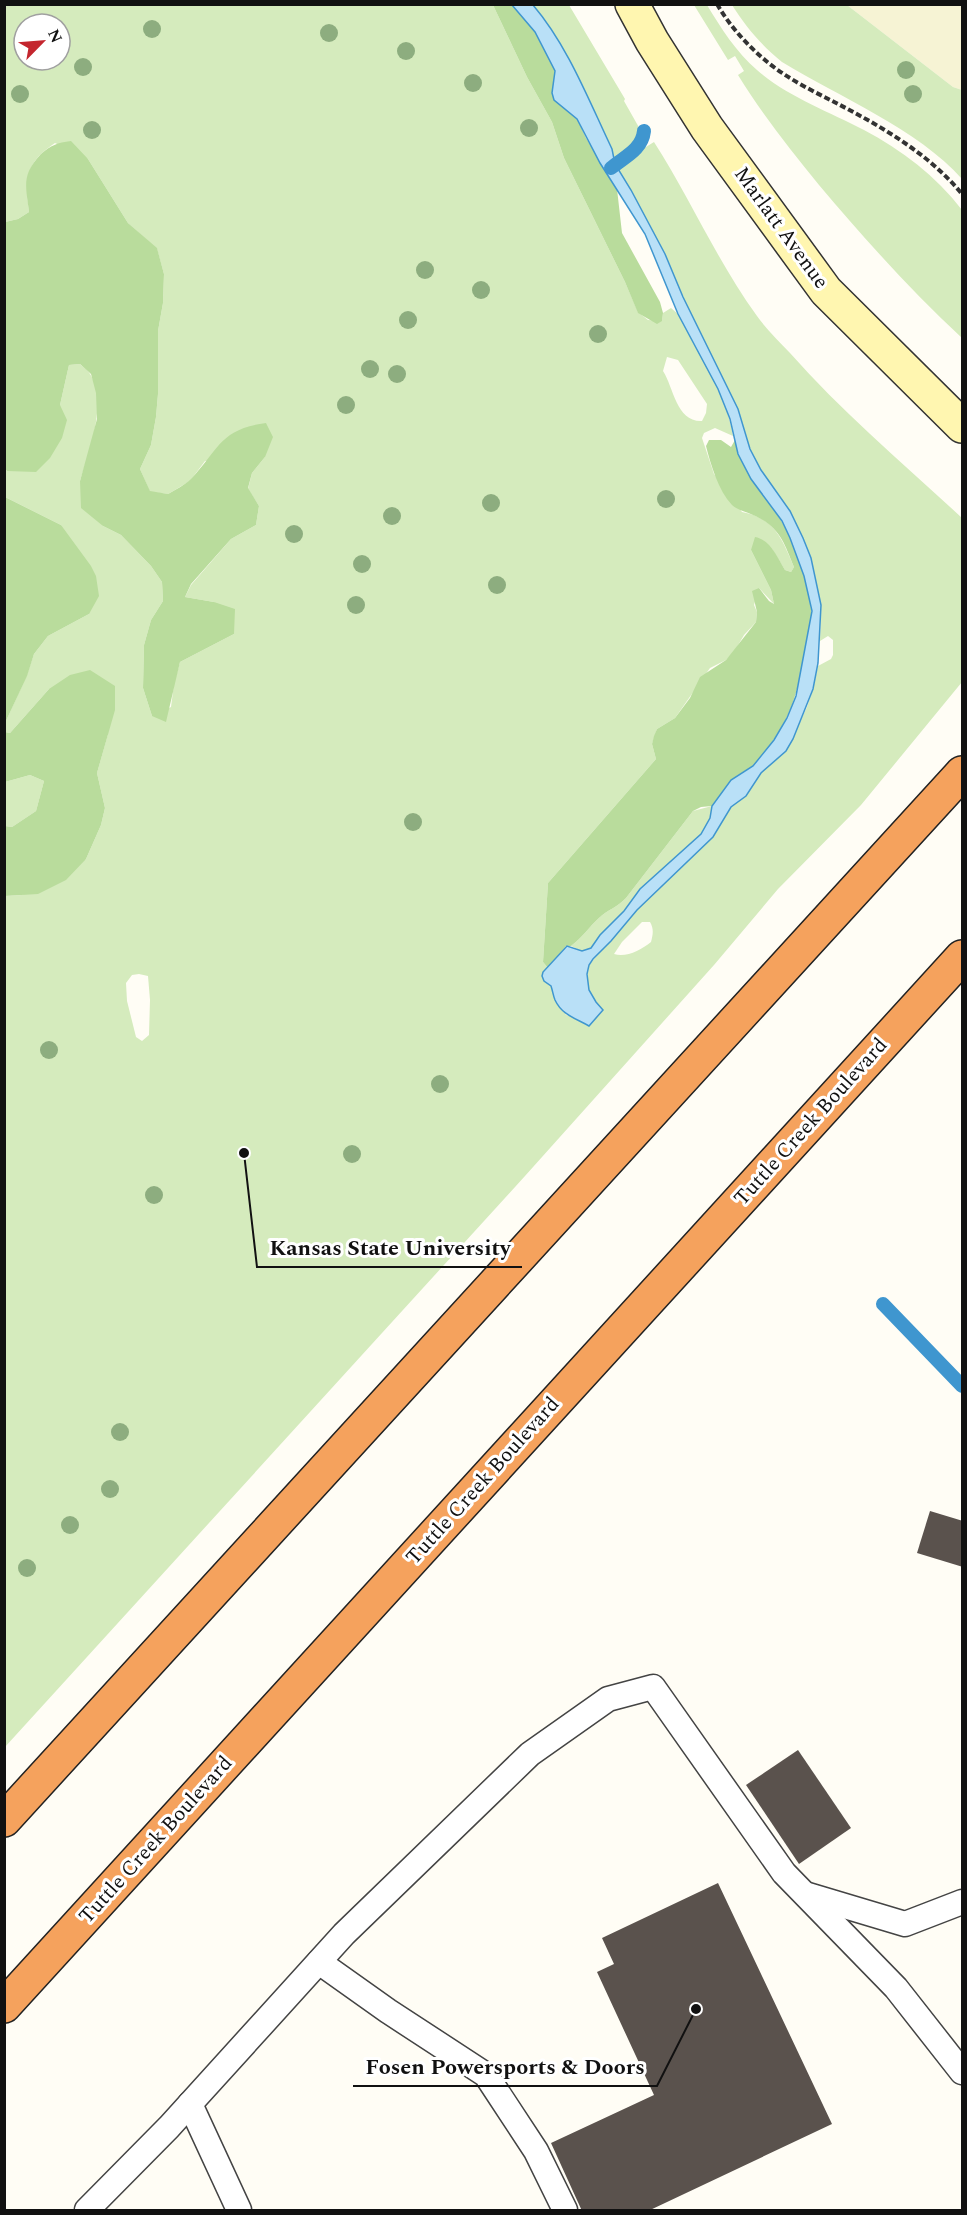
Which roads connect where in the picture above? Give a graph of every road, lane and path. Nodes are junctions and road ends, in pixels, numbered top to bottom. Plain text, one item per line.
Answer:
1 (632, 4) edge
2 (717, 4) edge
3 (963, 194) edge
4 (963, 426) edge
5 (963, 773) edge
6 (963, 957) edge
7 (4, 1820) edge
8 (806, 1895) junction
9 (963, 1902) edge
10 (319, 1962) junction
11 (4, 2006) edge
12 (963, 2072) edge
13 (190, 2104) junction
14 (87, 2211) edge
15 (239, 2211) edge
16 (565, 2211) edge

1 - 4 main road, Marlatt Avenue
2 - 3 path
5 - 7 highway
6 - 11 highway, Tuttle Creek Boulevard
8 - 9 lane
8 - 10 lane
8 - 12 lane
10 - 13 lane
10 - 16 lane
13 - 14 lane
13 - 15 lane

